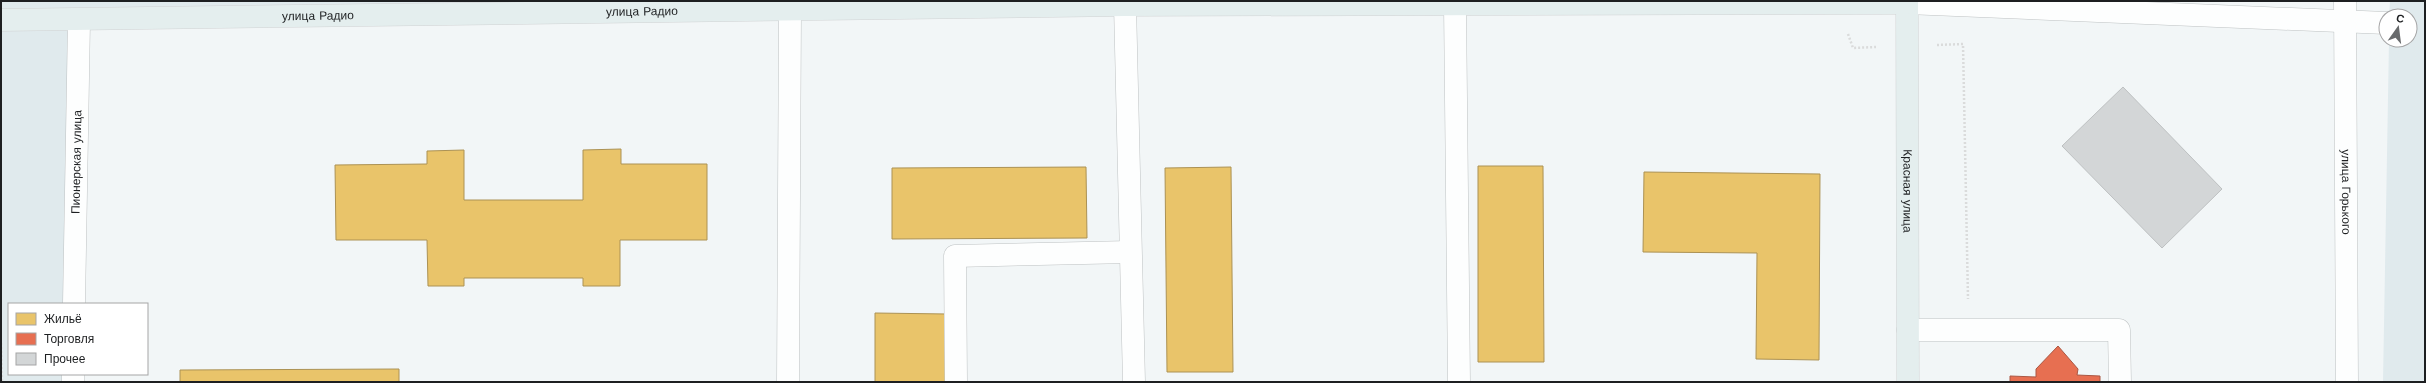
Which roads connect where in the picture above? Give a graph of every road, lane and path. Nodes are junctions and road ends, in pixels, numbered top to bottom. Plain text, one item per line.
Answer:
1 (2345, 1) edge
2 (2355, 1) edge
3 (1907, 2) edge
4 (1455, 5) junction
5 (1125, 6) junction
6 (790, 10) junction
7 (1, 20) edge
8 (79, 21) junction
9 (2345, 23) junction
10 (2378, 23) edge
11 (1907, 46) junction
12 (1853, 48) dead end
13 (1130, 252) junction
14 (74, 303) edge
15 (1908, 330) junction
16 (1968, 330) junction
17 (1, 343) edge
18 (2, 382) edge
19 (788, 382) edge
20 (956, 382) edge
21 (1134, 382) edge
22 (1459, 382) edge
23 (1908, 382) edge
24 (2120, 382) edge
25 (2347, 382) edge

1 - 9 street, улица Горького
2 - 9 street
3 - 4 main road, улица Радио
3 - 9 street
3 - 11 main road, Красная улица
4 - 5 main road, улица Радио
4 - 22 street
5 - 6 main road, улица Радио
5 - 13 street
6 - 8 main road, улица Радио
6 - 19 street
7 - 8 main road, улица Радио
8 - 14 street, Пионерская улица
9 - 10 street
9 - 25 street, улица Горького
11 - 12 path
11 - 15 main road, Красная улица
11 - 16 path
13 - 20 street
13 - 21 street
15 - 16 street
15 - 23 main road, Красная улица
16 - 24 street
17 - 18 path

